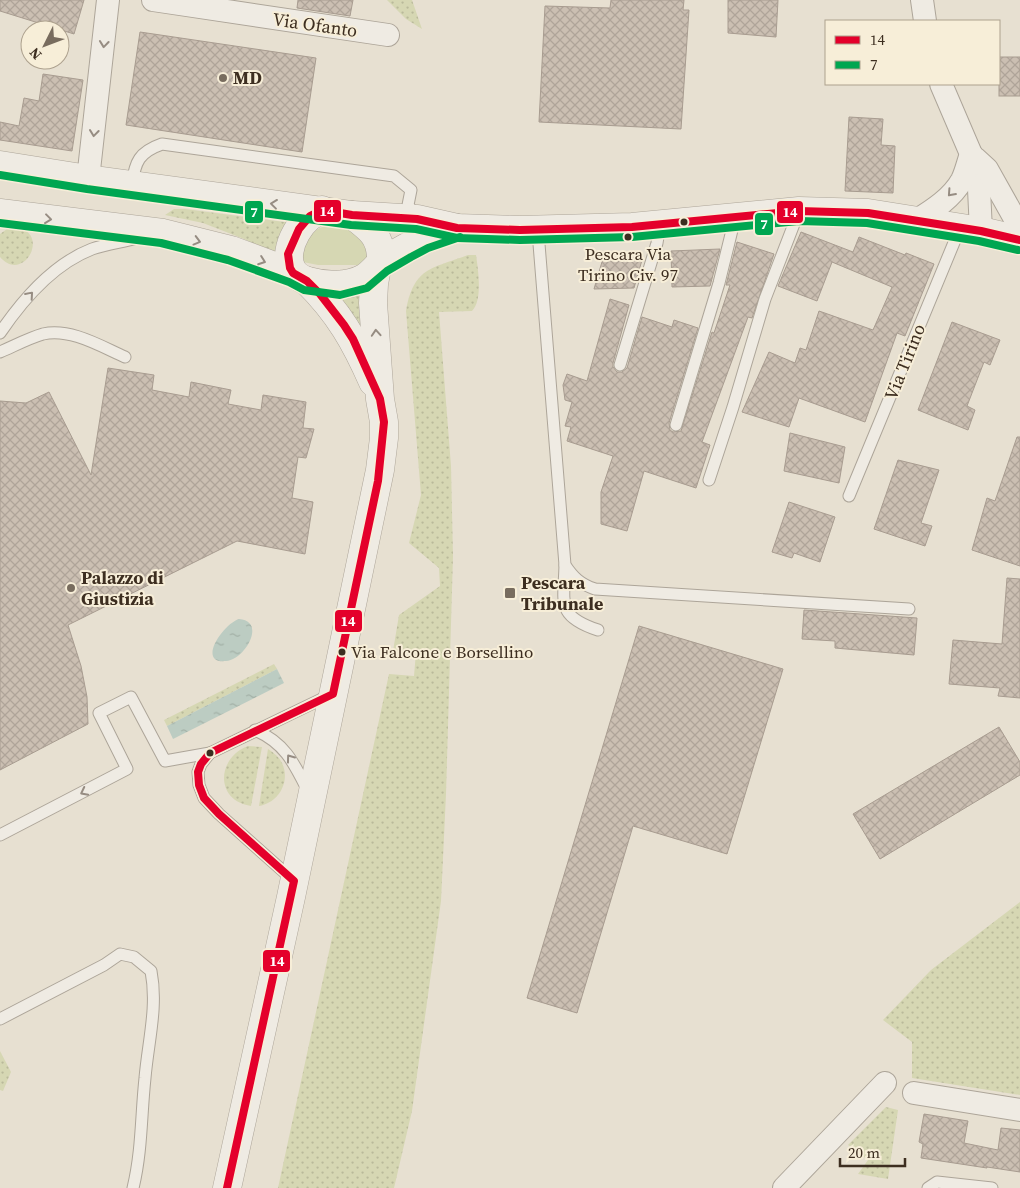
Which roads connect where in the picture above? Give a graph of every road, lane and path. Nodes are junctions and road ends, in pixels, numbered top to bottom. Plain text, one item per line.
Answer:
1 (108, 0) edge
2 (153, 0) edge
3 (922, 0) edge
4 (925, 20) edge
5 (388, 35) dead end
6 (941, 85) edge
7 (971, 154) junction
8 (0, 165) edge
9 (88, 179) junction
10 (132, 184) junction
11 (322, 210) junction
12 (800, 211) junction
13 (0, 213) edge
14 (352, 215) junction
15 (735, 218) junction
16 (417, 219) junction
17 (917, 220) junction
18 (660, 225) junction
19 (457, 228) junction
20 (1020, 228) edge
21 (542, 229) junction
22 (971, 229) junction
23 (162, 233) junction
24 (1020, 240) edge
25 (379, 265) junction
26 (300, 277) junction
27 (0, 333) edge
28 (0, 352) edge
29 (125, 357) dead end
30 (620, 365) dead end
31 (380, 399) junction
32 (676, 425) dead end
33 (709, 480) dead end
34 (849, 496) dead end
35 (565, 564) junction
36 (909, 609) dead end
37 (598, 630) dead end
38 (333, 694) junction
39 (255, 730) junction
40 (210, 753) junction
41 (312, 797) junction
42 (0, 835) edge
43 (294, 881) junction
44 (0, 1019) edge
45 (885, 1084) dead end
46 (914, 1093) dead end
47 (1020, 1110) edge
48 (133, 1188) edge
49 (227, 1188) edge
50 (784, 1188) edge
51 (928, 1188) edge
52 (992, 1188) edge

1 -> 9 street
2 - 5 street, Via Ofanto
3 - 4 street
6 - 7 street
7 -> 17 street
7 - 20 street
7 - 22 street
8 - 9 street
9 - 10 street
11 -> 10 street
10 - 16 lane
11 - 14 street
11 - 26 street
12 - 15 street
12 - 17 street
12 - 33 lane
13 -> 23 street
14 - 16 street
14 - 25 street
15 - 18 street
15 - 32 lane
16 - 19 street
17 - 22 street
18 - 21 street
18 - 30 lane
19 - 21 street
19 - 25 street
21 - 35 lane
22 - 24 street
22 - 34 lane, Via Tirino
23 -> 26 street
27 -> 23 lane
25 - 26 street
31 -> 25 street
26 - 31 street
28 - 29 lane
31 - 38 street
35 - 36 lane
35 - 37 lane
38 - 39 lane
38 - 41 street
39 - 40 lane
41 -> 39 lane
40 -> 42 lane
40 - 43 lane
41 - 43 street
43 - 49 street
44 - 48 lane
45 - 50 street
46 - 47 street
51 - 52 lane

